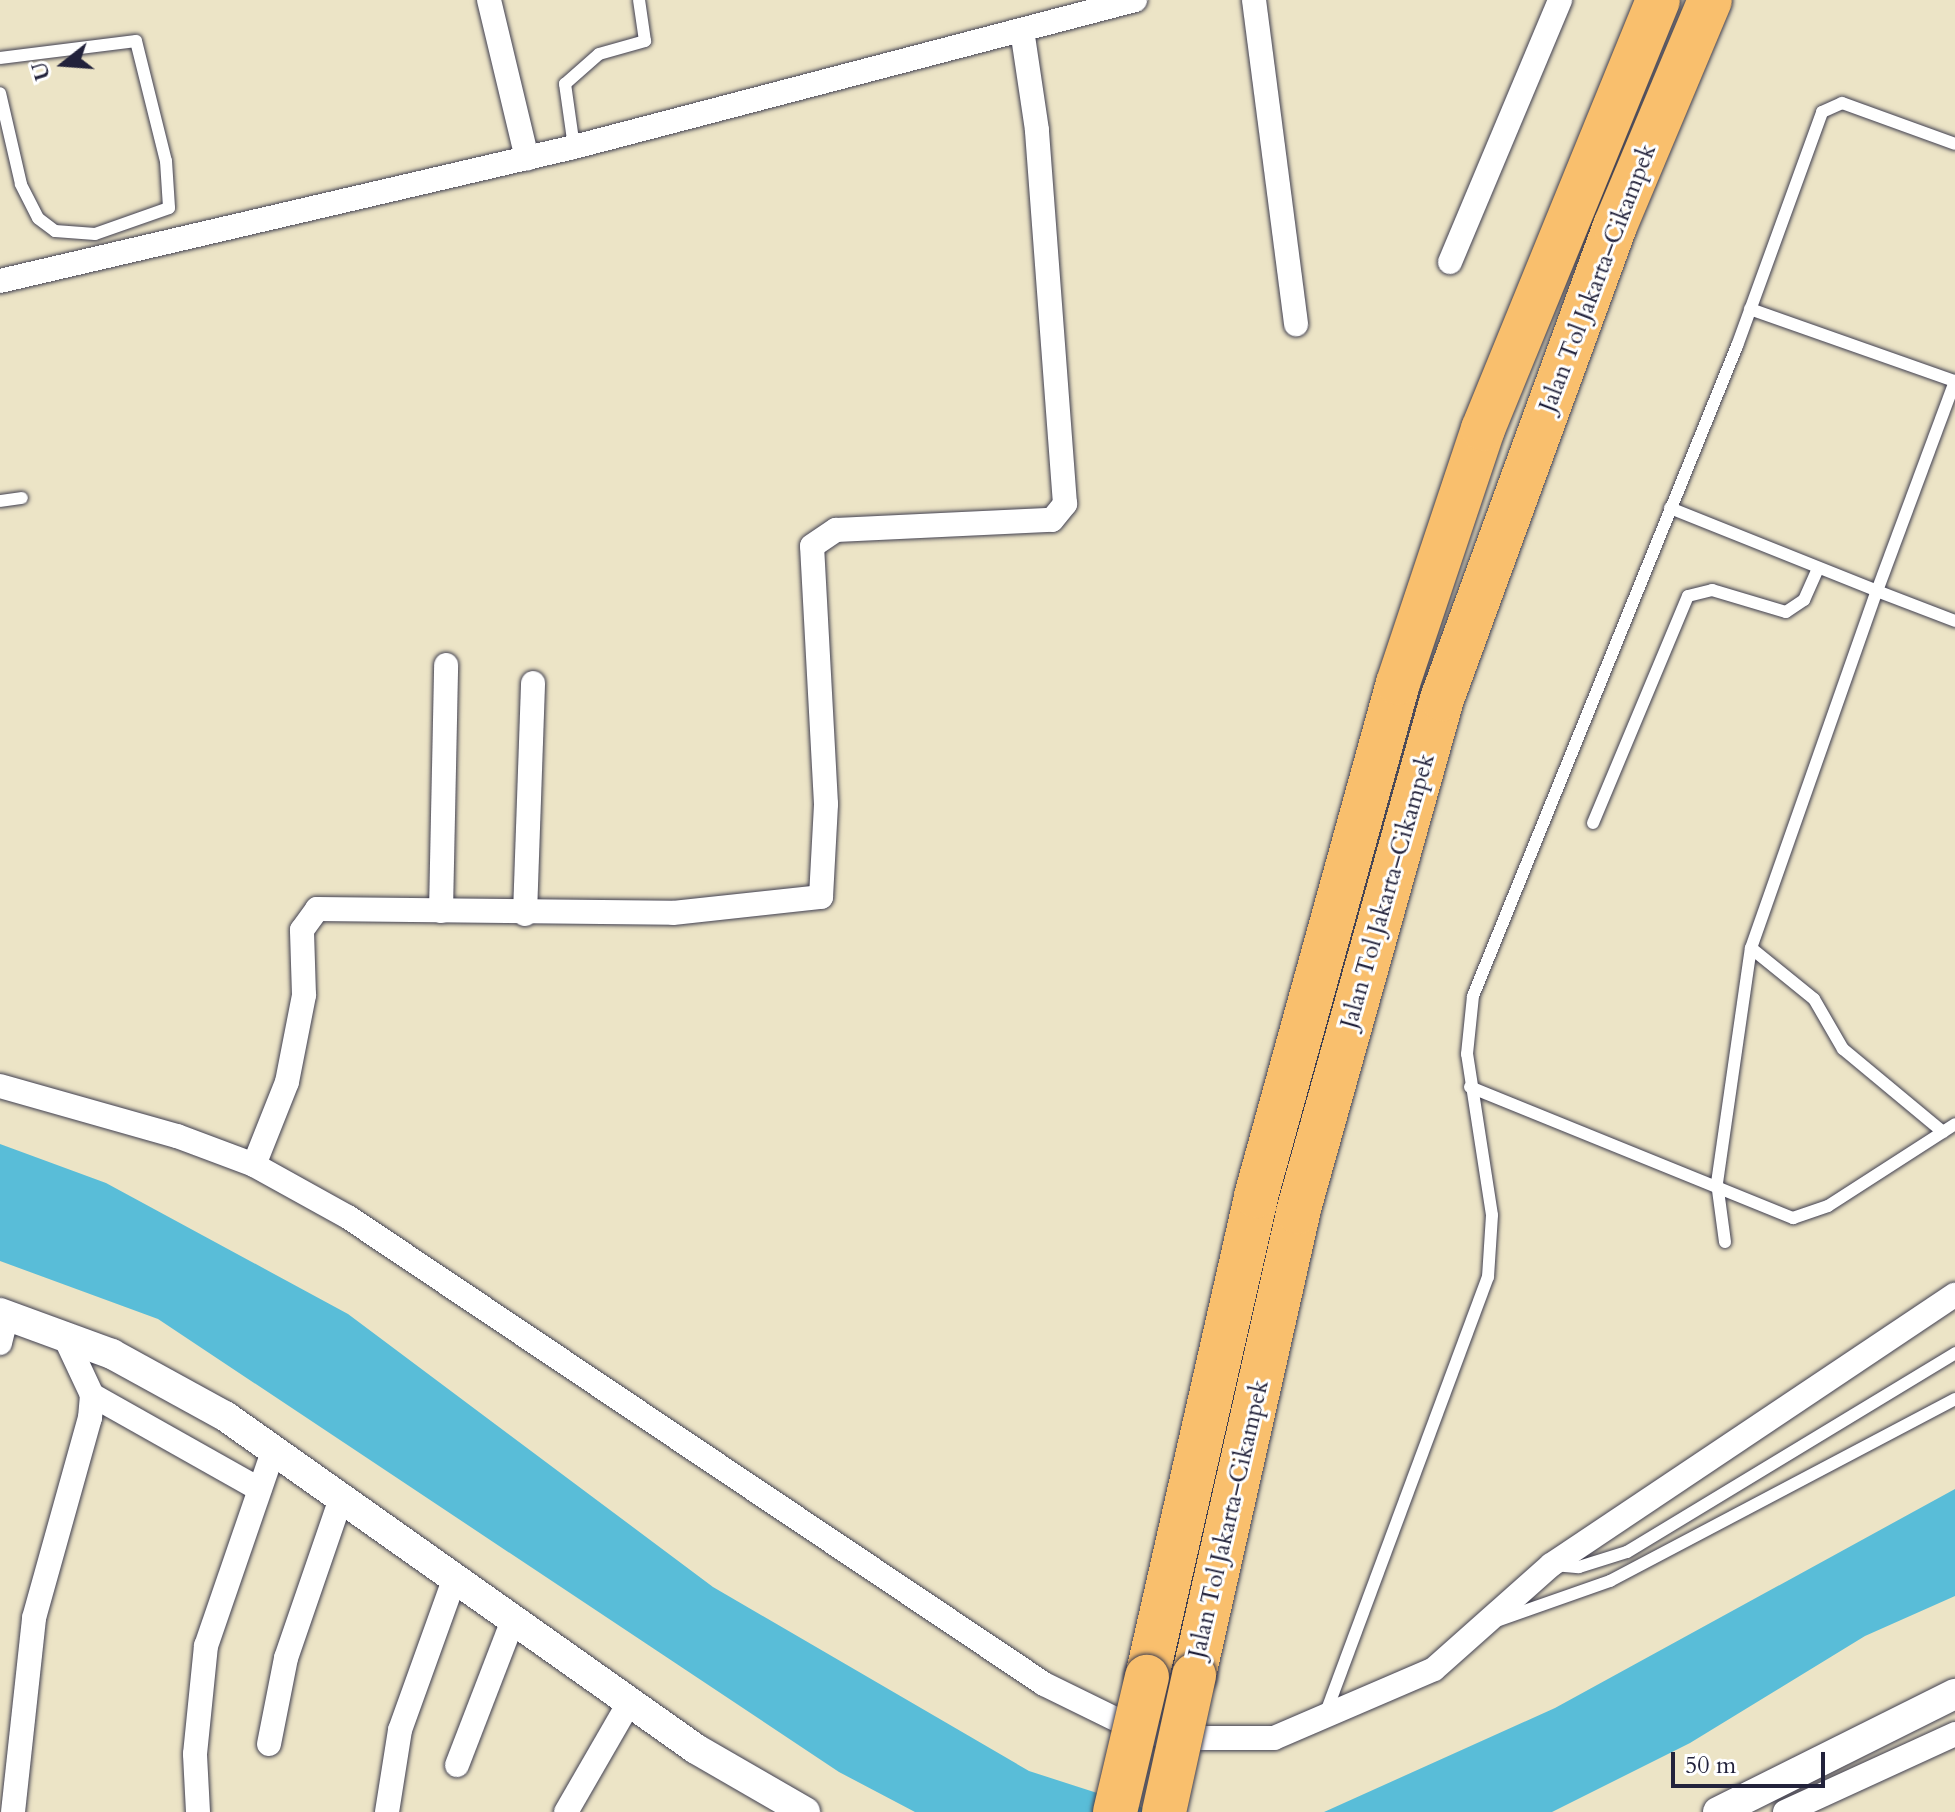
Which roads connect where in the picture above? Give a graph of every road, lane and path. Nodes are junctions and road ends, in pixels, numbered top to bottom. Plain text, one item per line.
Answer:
1 (489, 0) edge
2 (639, 0) edge
3 (1135, 0) edge
4 (1254, 0) edge
5 (1560, 0) edge
6 (1658, 0) edge
7 (1710, 0) edge
8 (1022, 30) junction
9 (0, 58) edge
10 (0, 93) edge
11 (3, 123) edge
12 (1955, 144) edge
13 (574, 147) junction
14 (527, 158) junction
15 (1450, 262) dead end
16 (0, 281) edge
17 (1750, 309) junction
18 (1296, 324) dead end
19 (1955, 381) edge
20 (22, 498) dead end
21 (0, 501) edge
22 (1670, 508) junction
23 (1818, 568) junction
24 (1877, 591) junction
25 (1955, 621) edge
26 (446, 665) dead end
27 (533, 683) dead end
28 (1593, 823) dead end
29 (441, 911) junction
30 (525, 914) junction
31 (1751, 948) junction
32 (0, 1086) edge
33 (1470, 1087) junction
34 (1955, 1124) edge
35 (1943, 1132) junction
36 (254, 1165) junction
37 (1717, 1183) junction
38 (1725, 1242) dead end
39 (1955, 1295) edge
40 (2, 1323) edge
41 (63, 1333) junction
42 (1955, 1353) edge
43 (92, 1395) junction
44 (1955, 1399) edge
45 (274, 1448) junction
46 (259, 1489) junction
47 (342, 1495) junction
48 (1551, 1565) junction
49 (455, 1577) junction
50 (513, 1620) junction
51 (1481, 1626) junction
52 (1955, 1694) edge
53 (629, 1703) junction
54 (1322, 1722) junction
55 (1955, 1734) edge
56 (269, 1744) dead end
57 (457, 1765) dead end
58 (7, 1786) edge
59 (1829, 1802) edge
60 (13, 1812) edge
61 (198, 1812) edge
62 (387, 1812) edge
63 (566, 1812) edge
64 (805, 1812) edge
65 (1115, 1812) edge
66 (1164, 1812) edge
67 (1718, 1812) edge
68 (1785, 1812) edge

1 - 14 street
2 - 13 lane
3 - 8 street
4 - 18 street
5 - 15 street
6 - 65 highway, Jalan Tol Jakarta–Cikampek, bridge
7 - 66 highway, Jalan Tol Jakarta–Cikampek, bridge
8 - 13 street
8 - 30 street
9 - 11 lane
10 - 11 lane
12 - 17 lane
13 - 14 street
14 - 16 street
17 - 19 lane
17 - 22 lane
19 - 24 lane
20 - 21 lane
22 - 23 lane
22 - 33 lane
23 - 24 lane
23 - 28 lane
24 - 25 lane
24 - 31 lane
26 - 29 street
27 - 30 street
29 - 30 street
29 - 36 street
31 - 35 lane
31 - 37 lane
32 - 36 street
33 - 37 lane
33 - 54 lane
34 - 35 lane
35 - 37 lane
36 - 54 street
37 - 38 lane
39 - 48 street
40 - 41 street
41 - 43 street
41 - 45 street
42 - 48 lane
43 - 46 street
43 - 58 street
44 - 51 lane
45 - 46 street
45 - 47 street
46 - 61 street
47 - 49 street
47 - 56 street
48 - 51 street
49 - 50 street
49 - 62 street
50 - 53 street
50 - 57 street
51 - 54 street
52 - 67 street
53 - 63 street
53 - 64 street
55 - 59 street
58 - 60 street
59 - 68 street

